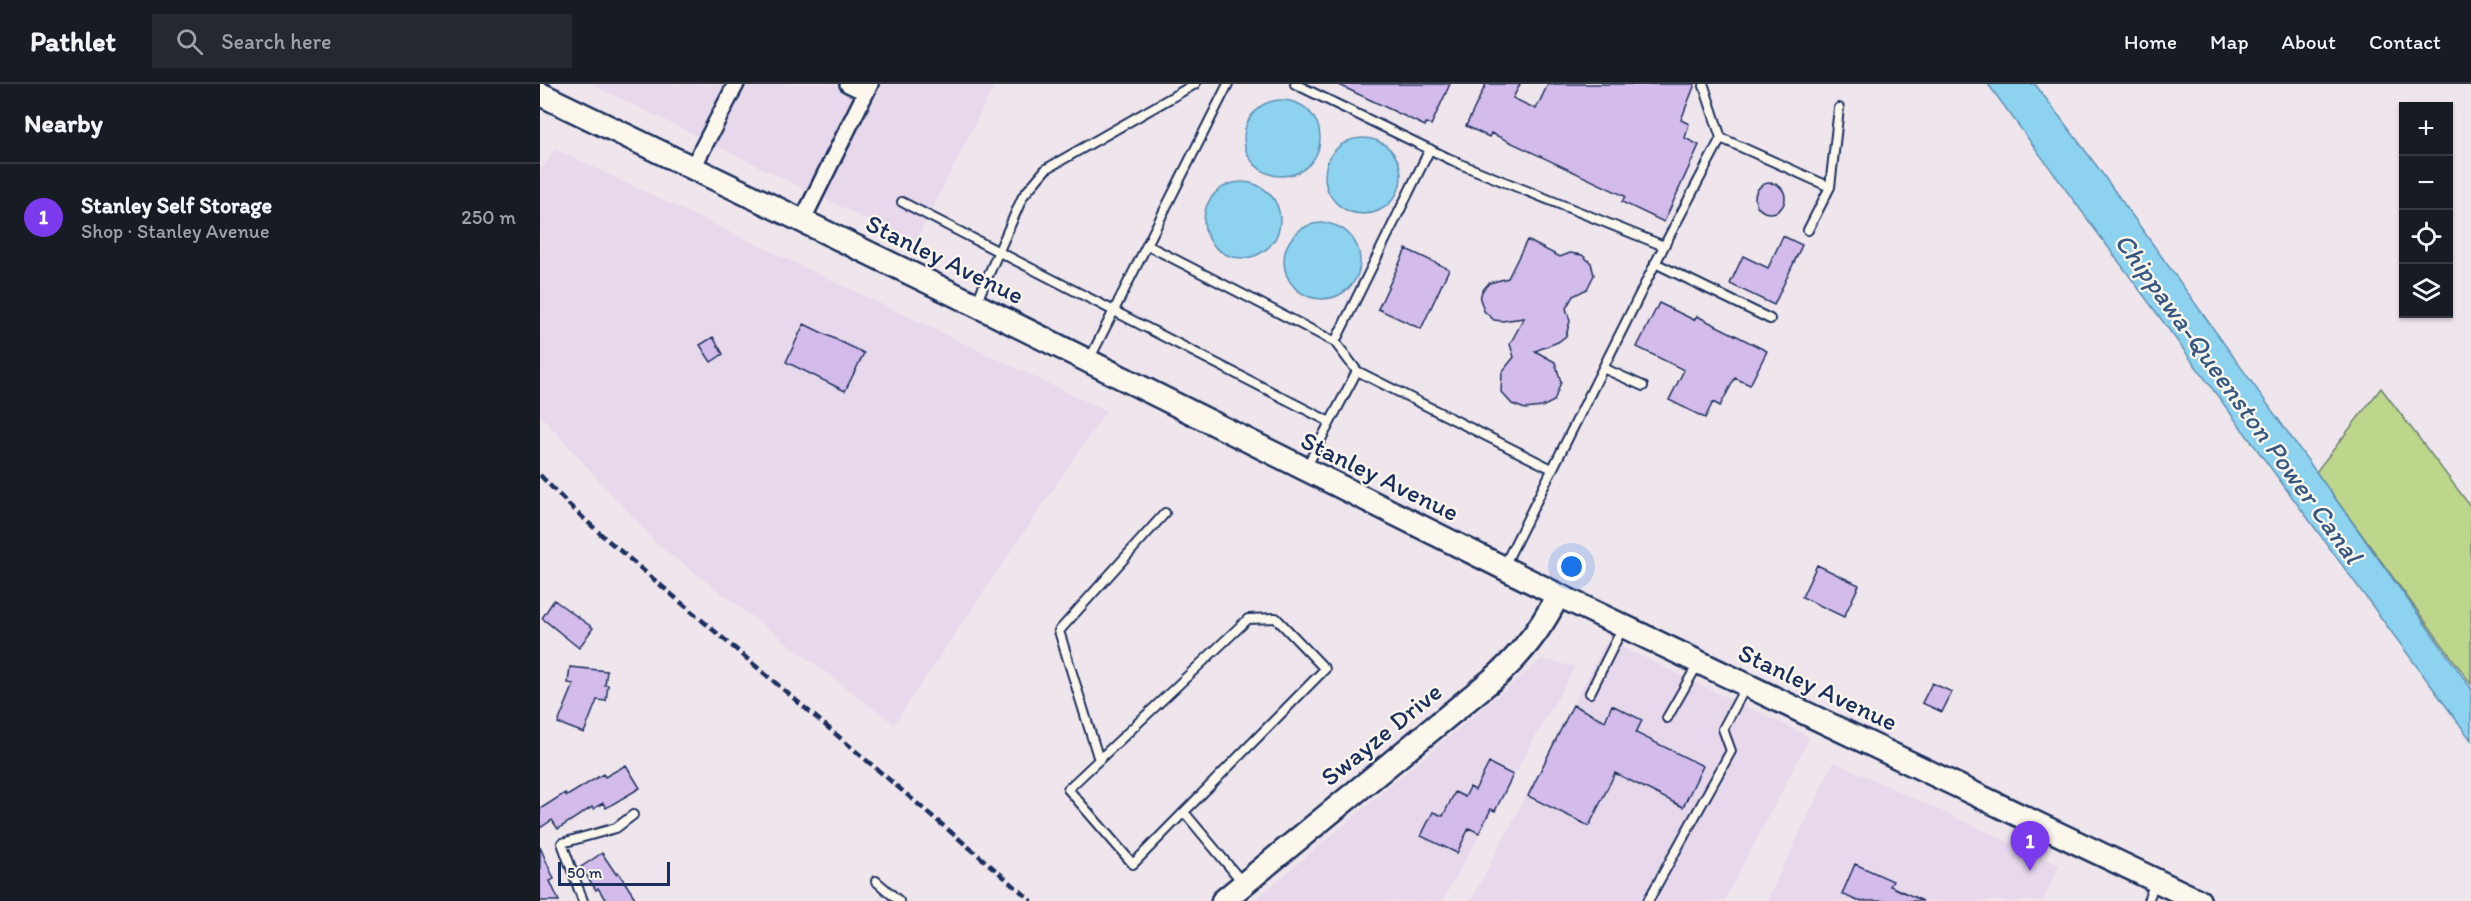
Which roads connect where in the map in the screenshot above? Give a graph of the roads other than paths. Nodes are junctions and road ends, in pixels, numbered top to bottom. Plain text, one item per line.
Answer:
1 (736, 84) edge
2 (848, 84) edge
3 (1196, 84) edge
4 (1228, 84) edge
5 (1295, 84) edge
6 (1704, 86) dead end
7 (867, 88) edge
8 (1312, 88) edge
9 (540, 93) edge
10 (1839, 108) dead end
11 (1721, 138) junction
12 (1430, 149) junction
13 (693, 167) junction
14 (1830, 187) junction
15 (902, 202) dead end
16 (802, 221) junction
17 (1808, 230) dead end
18 (1147, 245) junction
19 (1664, 246) junction
20 (998, 252) junction
21 (1655, 263) junction
22 (976, 305) junction
23 (1114, 312) junction
24 (1770, 319) dead end
25 (1335, 342) junction
26 (1088, 362) junction
27 (1603, 368) junction
28 (1357, 371) junction
29 (1643, 386) dead end
30 (1330, 422) junction
31 (1552, 469) junction
32 (1305, 470) junction
33 (1165, 513) dead end
34 (1503, 567) junction
35 (1558, 595) junction
36 (1623, 626) junction
37 (1698, 662) junction
38 (1746, 684) junction
39 (1590, 693) dead end
40 (1667, 718) dead end
41 (1099, 760) junction
42 (1184, 812) junction
43 (633, 815) dead end
44 (876, 881) dead end
45 (1244, 884) junction
46 (2152, 891) edge
47 (583, 901) edge
48 (899, 901) edge
49 (1223, 901) edge
50 (1648, 901) edge
51 (2199, 901) edge

1 - 13 street
2 - 7 street
3 - 20 lane
4 - 18 lane
5 - 8 lane
6 - 11 lane
7 - 16 street
8 - 12 lane
9 - 13 main road, Stanley Avenue
10 - 14 lane
11 - 14 lane
11 - 19 lane
12 - 19 lane
12 - 25 lane
13 - 16 main road, Stanley Avenue
14 - 17 lane
15 - 20 lane
16 - 22 main road, Stanley Avenue
18 - 23 lane
18 - 25 lane
19 - 21 lane
20 - 22 lane
20 - 23 lane
21 - 24 lane
21 - 27 lane
22 - 26 main road, Stanley Avenue
23 - 26 lane
23 - 30 lane
25 - 28 lane
26 - 32 main road, Stanley Avenue
27 - 29 lane
27 - 31 lane
28 - 30 lane
28 - 31 lane
30 - 32 lane
31 - 34 lane
32 - 34 main road, Stanley Avenue
33 - 41 lane
34 - 35 main road, Stanley Avenue
35 - 36 main road, Stanley Avenue
35 - 45 main road, Swayze Drive
36 - 37 main road, Stanley Avenue
36 - 39 lane
37 - 38 main road, Stanley Avenue
37 - 40 lane
38 - 46 main road, Stanley Avenue
38 - 50 lane
41 - 42 lane
41 - 42 lane
42 - 45 lane
43 - 47 lane
44 - 48 lane
45 - 49 main road, Swayze Drive
46 - 51 main road, Stanley Avenue

